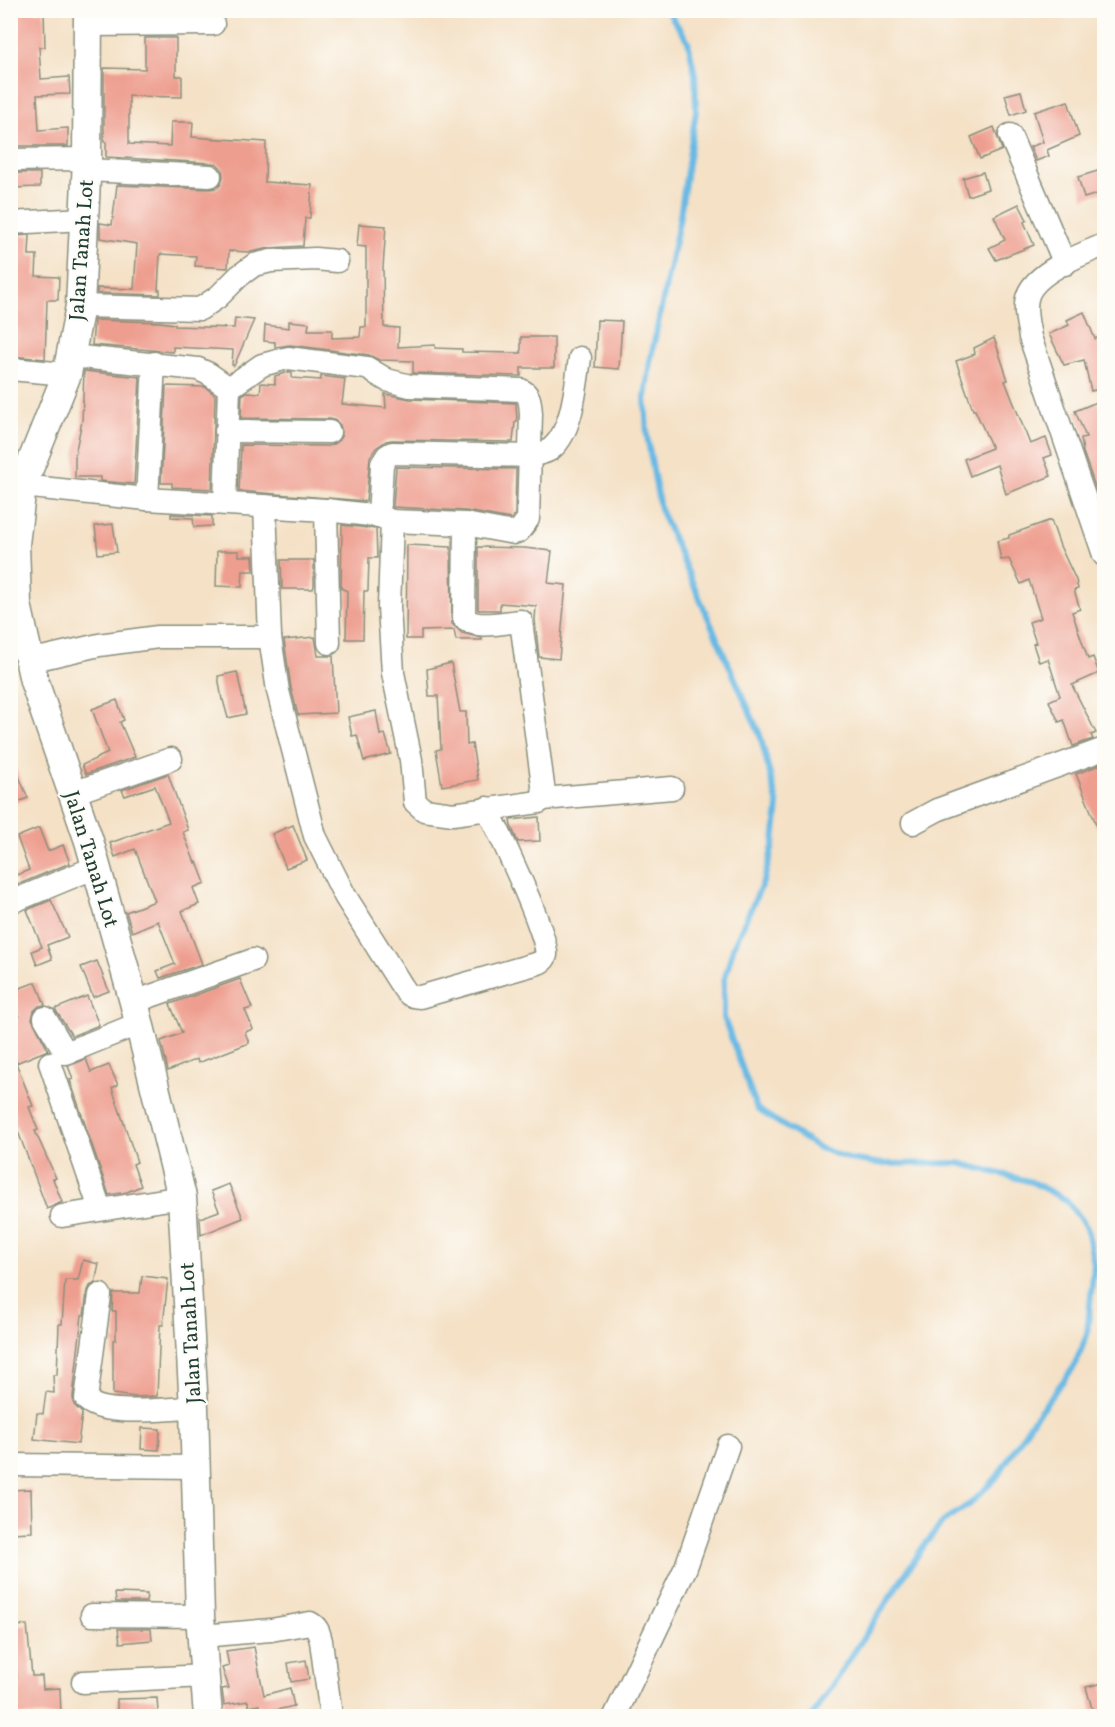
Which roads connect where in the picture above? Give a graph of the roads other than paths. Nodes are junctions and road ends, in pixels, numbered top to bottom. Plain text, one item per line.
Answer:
1 (88, 18) edge
2 (213, 24) dead end
3 (1010, 135) dead end
4 (10, 160) edge
5 (87, 164) junction
6 (210, 176) dead end
7 (84, 219) junction
8 (10, 224) edge
9 (1104, 245) edge
10 (337, 261) dead end
11 (1065, 264) junction
12 (80, 306) junction
13 (580, 358) dead end
14 (153, 363) junction
15 (69, 365) junction
16 (10, 369) edge
17 (229, 388) junction
18 (226, 431) junction
19 (329, 432) dead end
20 (530, 456) junction
21 (22, 486) junction
22 (147, 499) junction
23 (225, 503) junction
24 (265, 506) junction
25 (326, 510) junction
26 (386, 519) junction
27 (465, 524) junction
28 (1104, 555) edge
29 (270, 637) junction
30 (329, 643) dead end
31 (29, 661) junction
32 (1104, 749) edge
33 (171, 759) dead end
34 (672, 788) dead end
35 (73, 793) junction
36 (543, 799) junction
37 (487, 808) junction
38 (913, 823) dead end
39 (96, 867) junction
40 (16, 900) dead end
41 (253, 960) dead end
42 (137, 1013) junction
43 (45, 1018) dead end
44 (50, 1064) dead end
45 (182, 1197) junction
46 (100, 1209) junction
47 (62, 1216) dead end
48 (100, 1295) dead end
49 (194, 1408) junction
50 (728, 1446) dead end
51 (10, 1465) edge
52 (196, 1467) junction
53 (92, 1615) dead end
54 (201, 1626) junction
55 (205, 1676) junction
56 (83, 1682) dead end
57 (208, 1716) edge
58 (332, 1716) edge
59 (615, 1716) edge

1 - 2 street
1 - 5 main road, Jalan Tanah Lot
3 - 11 street
4 - 5 street
5 - 6 street
5 - 7 main road, Jalan Tanah Lot
7 - 8 street
7 - 12 main road, Jalan Tanah Lot
9 - 11 street
10 - 12 street
11 - 28 street
12 - 15 main road, Jalan Tanah Lot
13 - 20 street
14 - 15 street
14 - 17 street
14 - 22 street
15 - 16 street
15 - 21 main road, Jalan Tanah Lot
17 - 18 street
17 - 20 street
18 - 19 street
18 - 23 street
20 - 26 street
20 - 27 street
21 - 22 street
21 - 31 main road, Jalan Tanah Lot
22 - 23 street
23 - 24 street
24 - 25 street
24 - 29 street
25 - 26 street
25 - 30 street
26 - 27 street
26 - 37 street
27 - 36 street
29 - 31 street
29 - 37 street
31 - 35 main road, Jalan Tanah Lot
32 - 38 street
33 - 35 street
34 - 36 street
35 - 39 main road, Jalan Tanah Lot
36 - 37 street
39 - 40 street
39 - 42 main road, Jalan Tanah Lot
41 - 42 street
42 - 43 street
42 - 45 main road, Jalan Tanah Lot
44 - 46 street
45 - 46 street
45 - 49 main road, Jalan Tanah Lot
46 - 47 street
48 - 49 street
49 - 52 main road, Jalan Tanah Lot
50 - 59 street
51 - 52 street
52 - 54 main road, Jalan Tanah Lot
53 - 54 street
54 - 55 main road, Jalan Tanah Lot
54 - 58 street
55 - 56 street
55 - 57 main road, Jalan Tanah Lot

